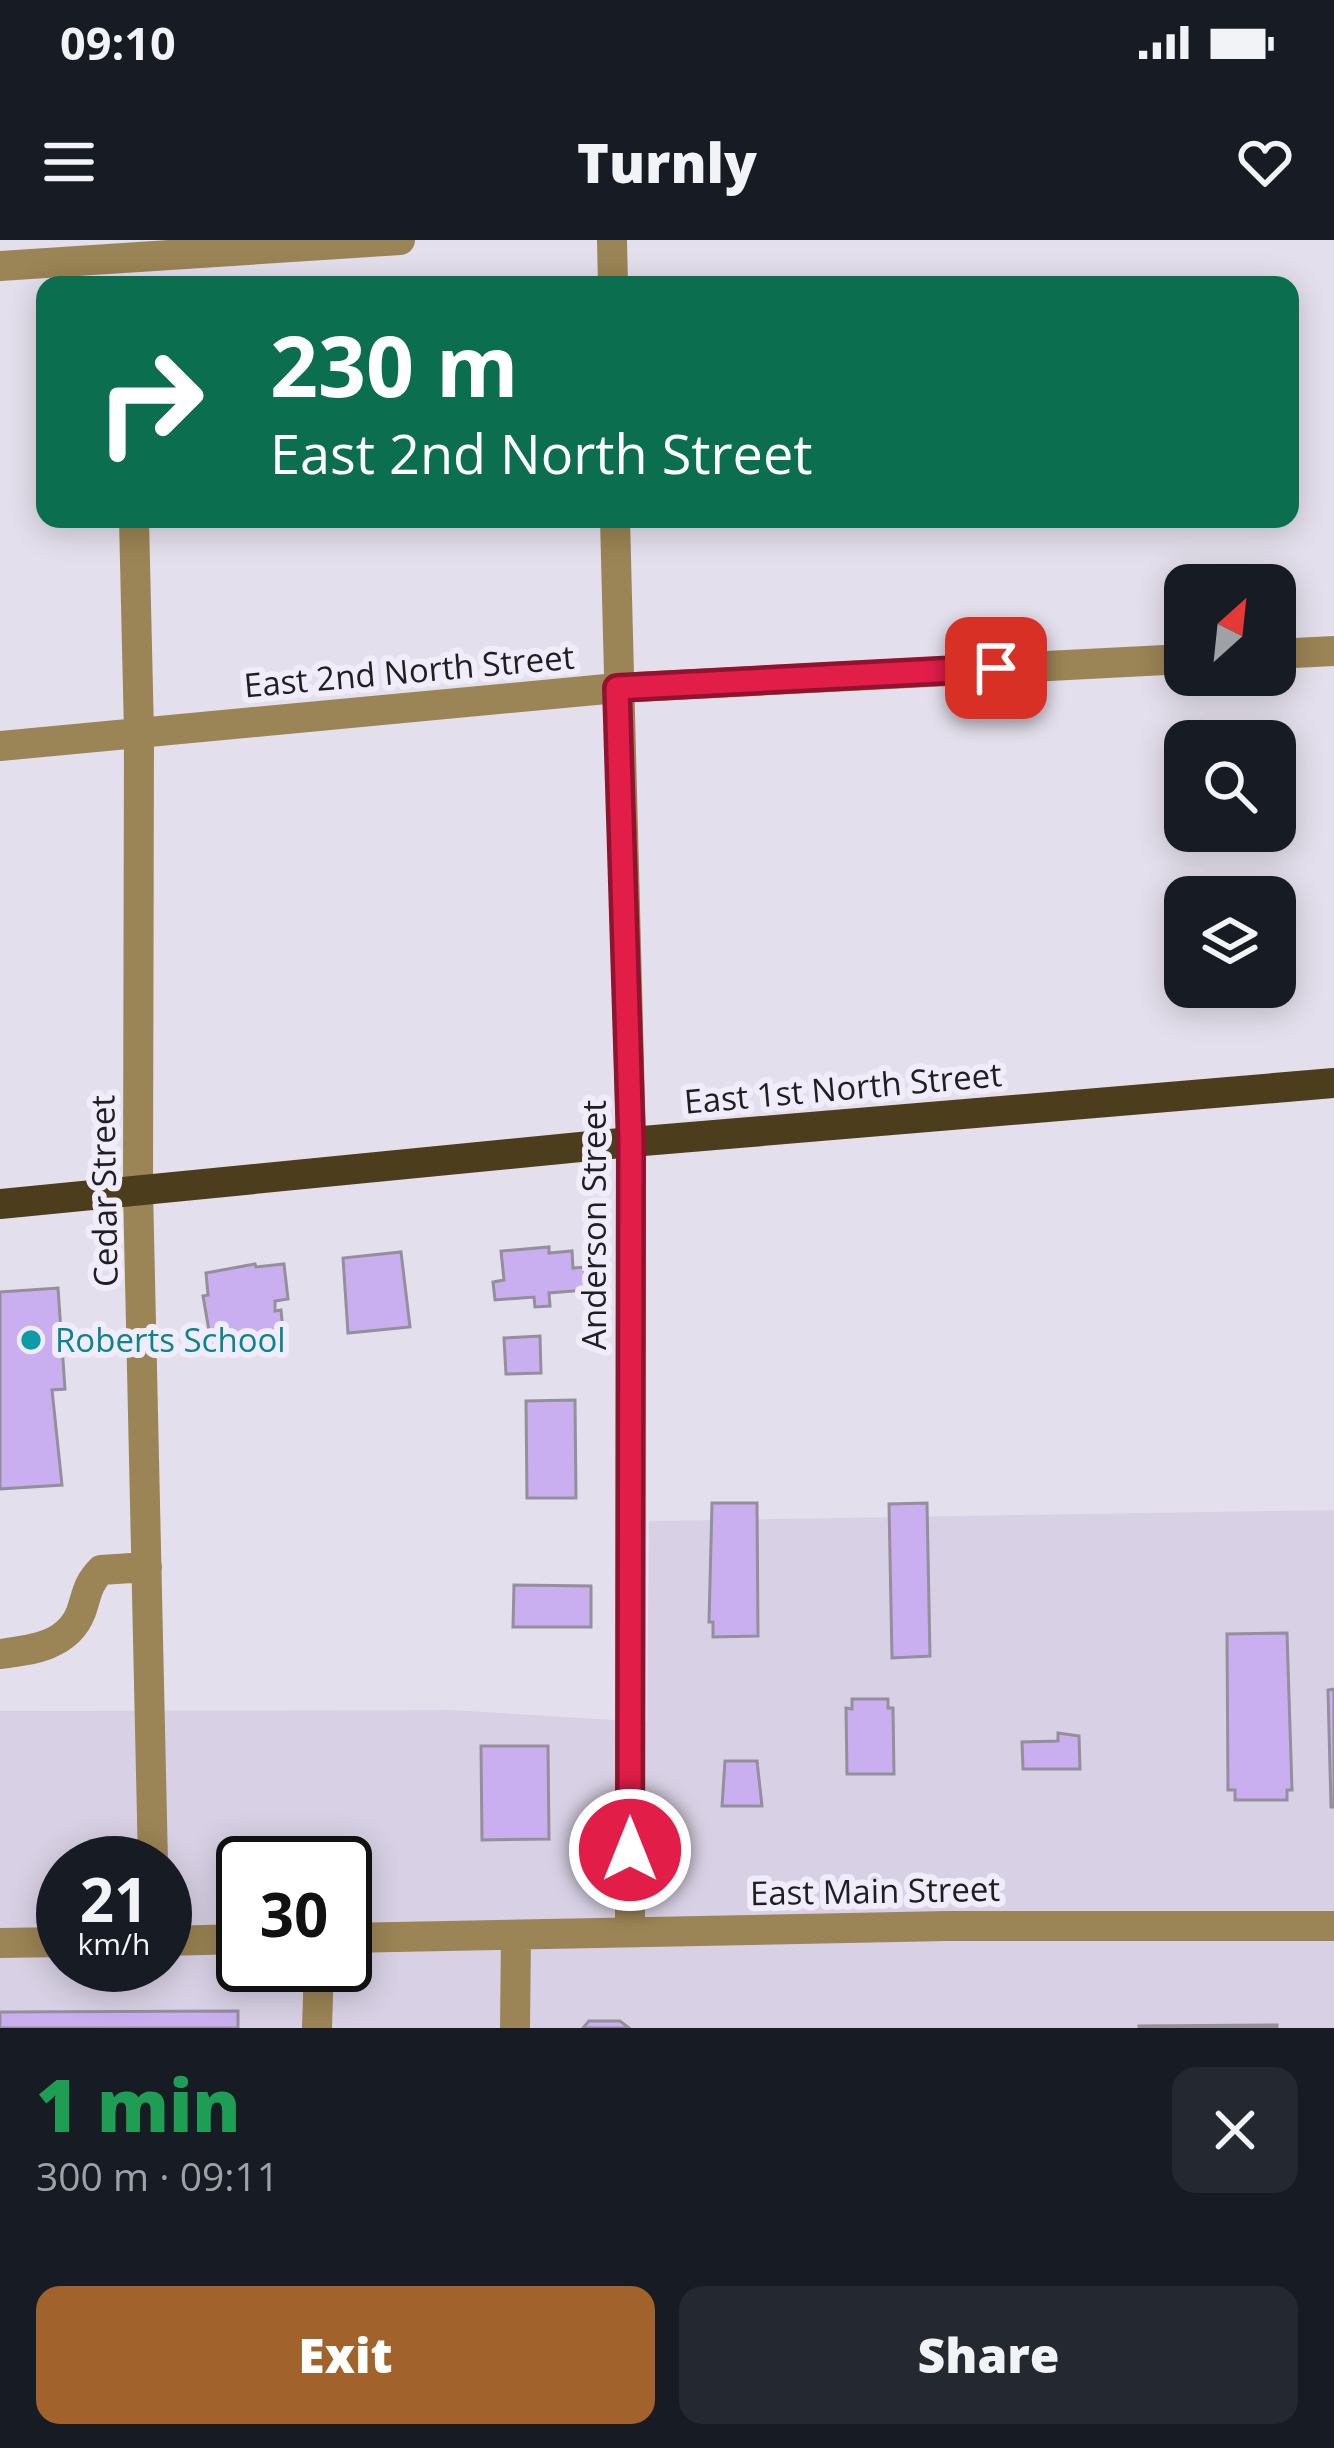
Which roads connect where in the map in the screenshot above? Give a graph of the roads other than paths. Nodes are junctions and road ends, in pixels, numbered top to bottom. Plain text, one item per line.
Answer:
1 (400, 240) edge
2 (612, 240) edge
3 (127, 261) edge
4 (0, 266) edge
5 (613, 276) edge
6 (134, 528) edge
7 (615, 528) edge
8 (1334, 651) edge
9 (1296, 653) edge
10 (1164, 660) edge
11 (617, 688) junction
12 (139, 734) junction
13 (0, 746) edge
14 (1334, 1083) edge
15 (631, 1142) junction
16 (138, 1190) junction
17 (0, 1204) edge
18 (147, 1567) junction
19 (0, 1654) edge
20 (152, 1836) edge
21 (1334, 1925) edge
22 (630, 1930) junction
23 (516, 1934) junction
24 (372, 1937) edge
25 (36, 1942) edge
26 (0, 1943) edge
27 (318, 1992) edge
28 (317, 2028) edge
29 (515, 2028) edge

1 - 3 street
2 - 5 street
3 - 4 street
6 - 12 street, Cedar Street
7 - 11 street, Anderson Street
8 - 9 street
10 - 11 street, East 2nd North Street
11 - 12 street, East 2nd North Street
11 - 15 street, Anderson Street
12 - 13 street, East 2nd North Street
12 - 16 street, Cedar Street
14 - 15 main road, East 1st North Street
15 - 16 main road, East 1st North Street
15 - 22 street, Anderson Street
16 - 17 main road, East 1st North Street
16 - 18 street, Cedar Street
18 - 19 street
18 - 20 street, Cedar Street
21 - 22 street, East Main Street
22 - 23 street, East Main Street
23 - 24 street, East Main Street
23 - 29 street
25 - 26 street
27 - 28 street

